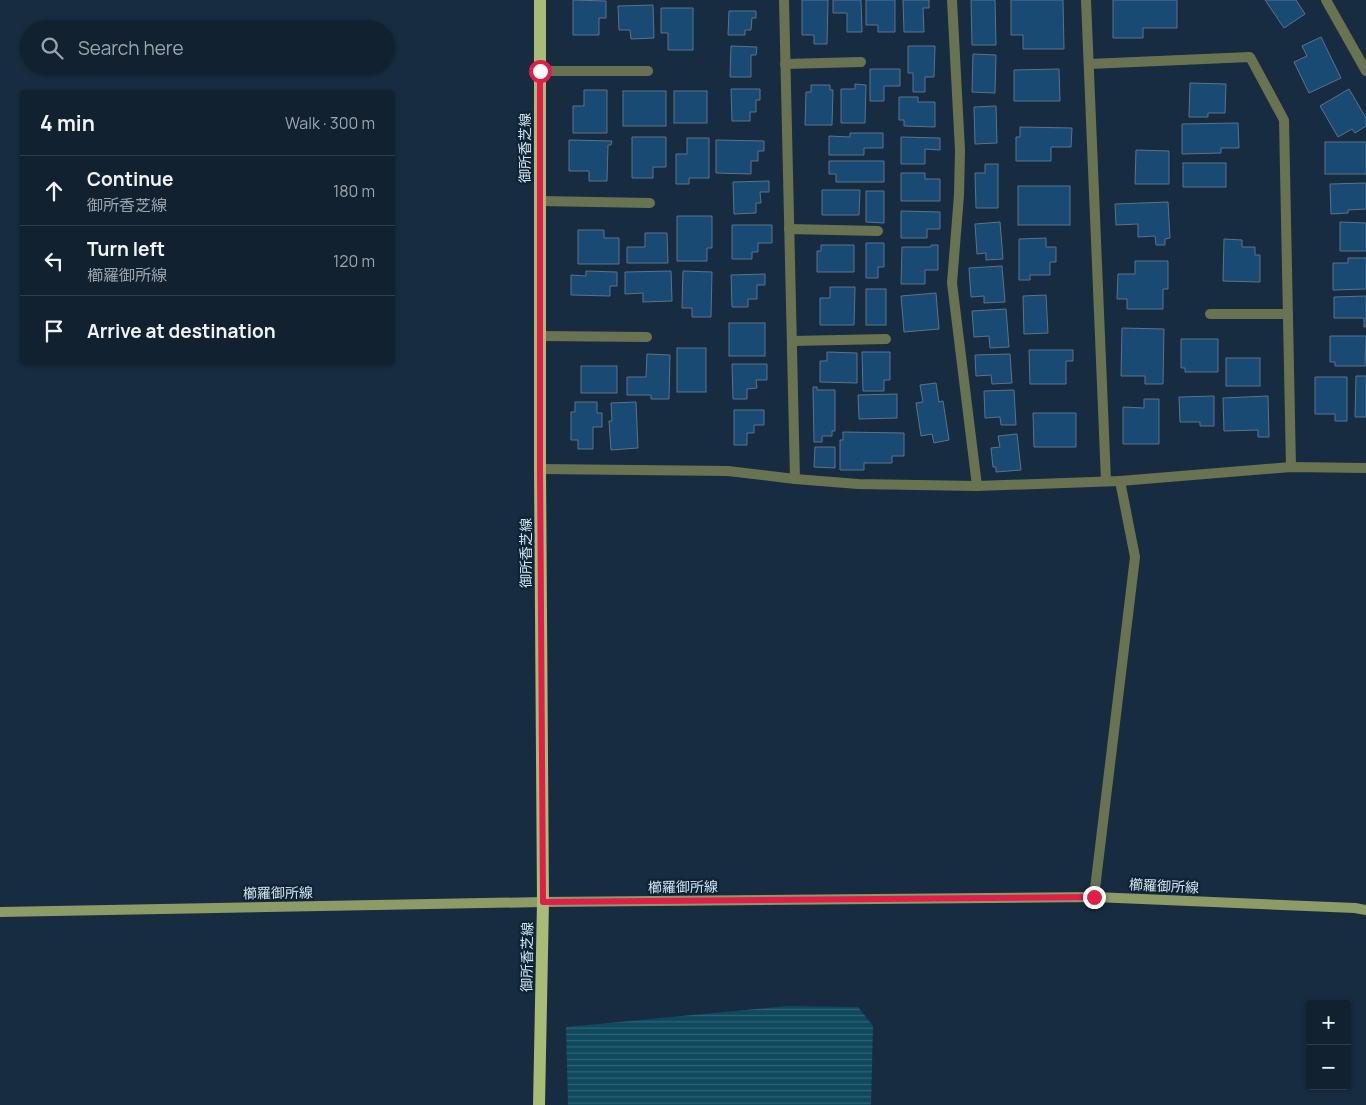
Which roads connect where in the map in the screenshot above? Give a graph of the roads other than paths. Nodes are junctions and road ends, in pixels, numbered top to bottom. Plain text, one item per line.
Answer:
1 (540, 0) edge
2 (784, 0) edge
3 (952, 0) edge
4 (1086, 0) edge
5 (1326, 0) edge
6 (861, 62) dead end
7 (785, 64) junction
8 (1089, 64) junction
9 (540, 71) junction
10 (648, 71) dead end
11 (1366, 71) edge
12 (540, 202) junction
13 (650, 202) dead end
14 (789, 229) junction
15 (878, 231) dead end
16 (1210, 314) dead end
17 (1288, 314) junction
18 (540, 336) junction
19 (647, 337) dead end
20 (886, 339) dead end
21 (792, 341) junction
22 (1291, 467) junction
23 (1366, 468) edge
24 (540, 469) junction
25 (795, 479) junction
26 (1106, 481) junction
27 (1120, 481) junction
28 (977, 486) junction
29 (1094, 897) junction
30 (543, 902) junction
31 (1366, 910) edge
32 (0, 912) edge
33 (539, 1105) edge

1 - 9 main road, 御所香芝線
2 - 7 street
3 - 28 street
4 - 8 street
5 - 11 street
6 - 7 street
7 - 14 street
8 - 17 street
8 - 26 street
9 - 10 street
9 - 12 main road, 御所香芝線
12 - 13 street
12 - 18 main road, 御所香芝線
14 - 15 street
14 - 21 street
16 - 17 street
17 - 22 street
18 - 19 street
18 - 24 main road, 御所香芝線
20 - 21 street
21 - 25 street
22 - 23 street
22 - 27 street
24 - 25 street
24 - 30 main road, 御所香芝線
25 - 28 street
26 - 27 street
26 - 28 street
27 - 29 street
29 - 30 main road, 櫛羅御所線
29 - 31 main road, 櫛羅御所線
30 - 32 main road, 櫛羅御所線
30 - 33 main road, 御所香芝線

